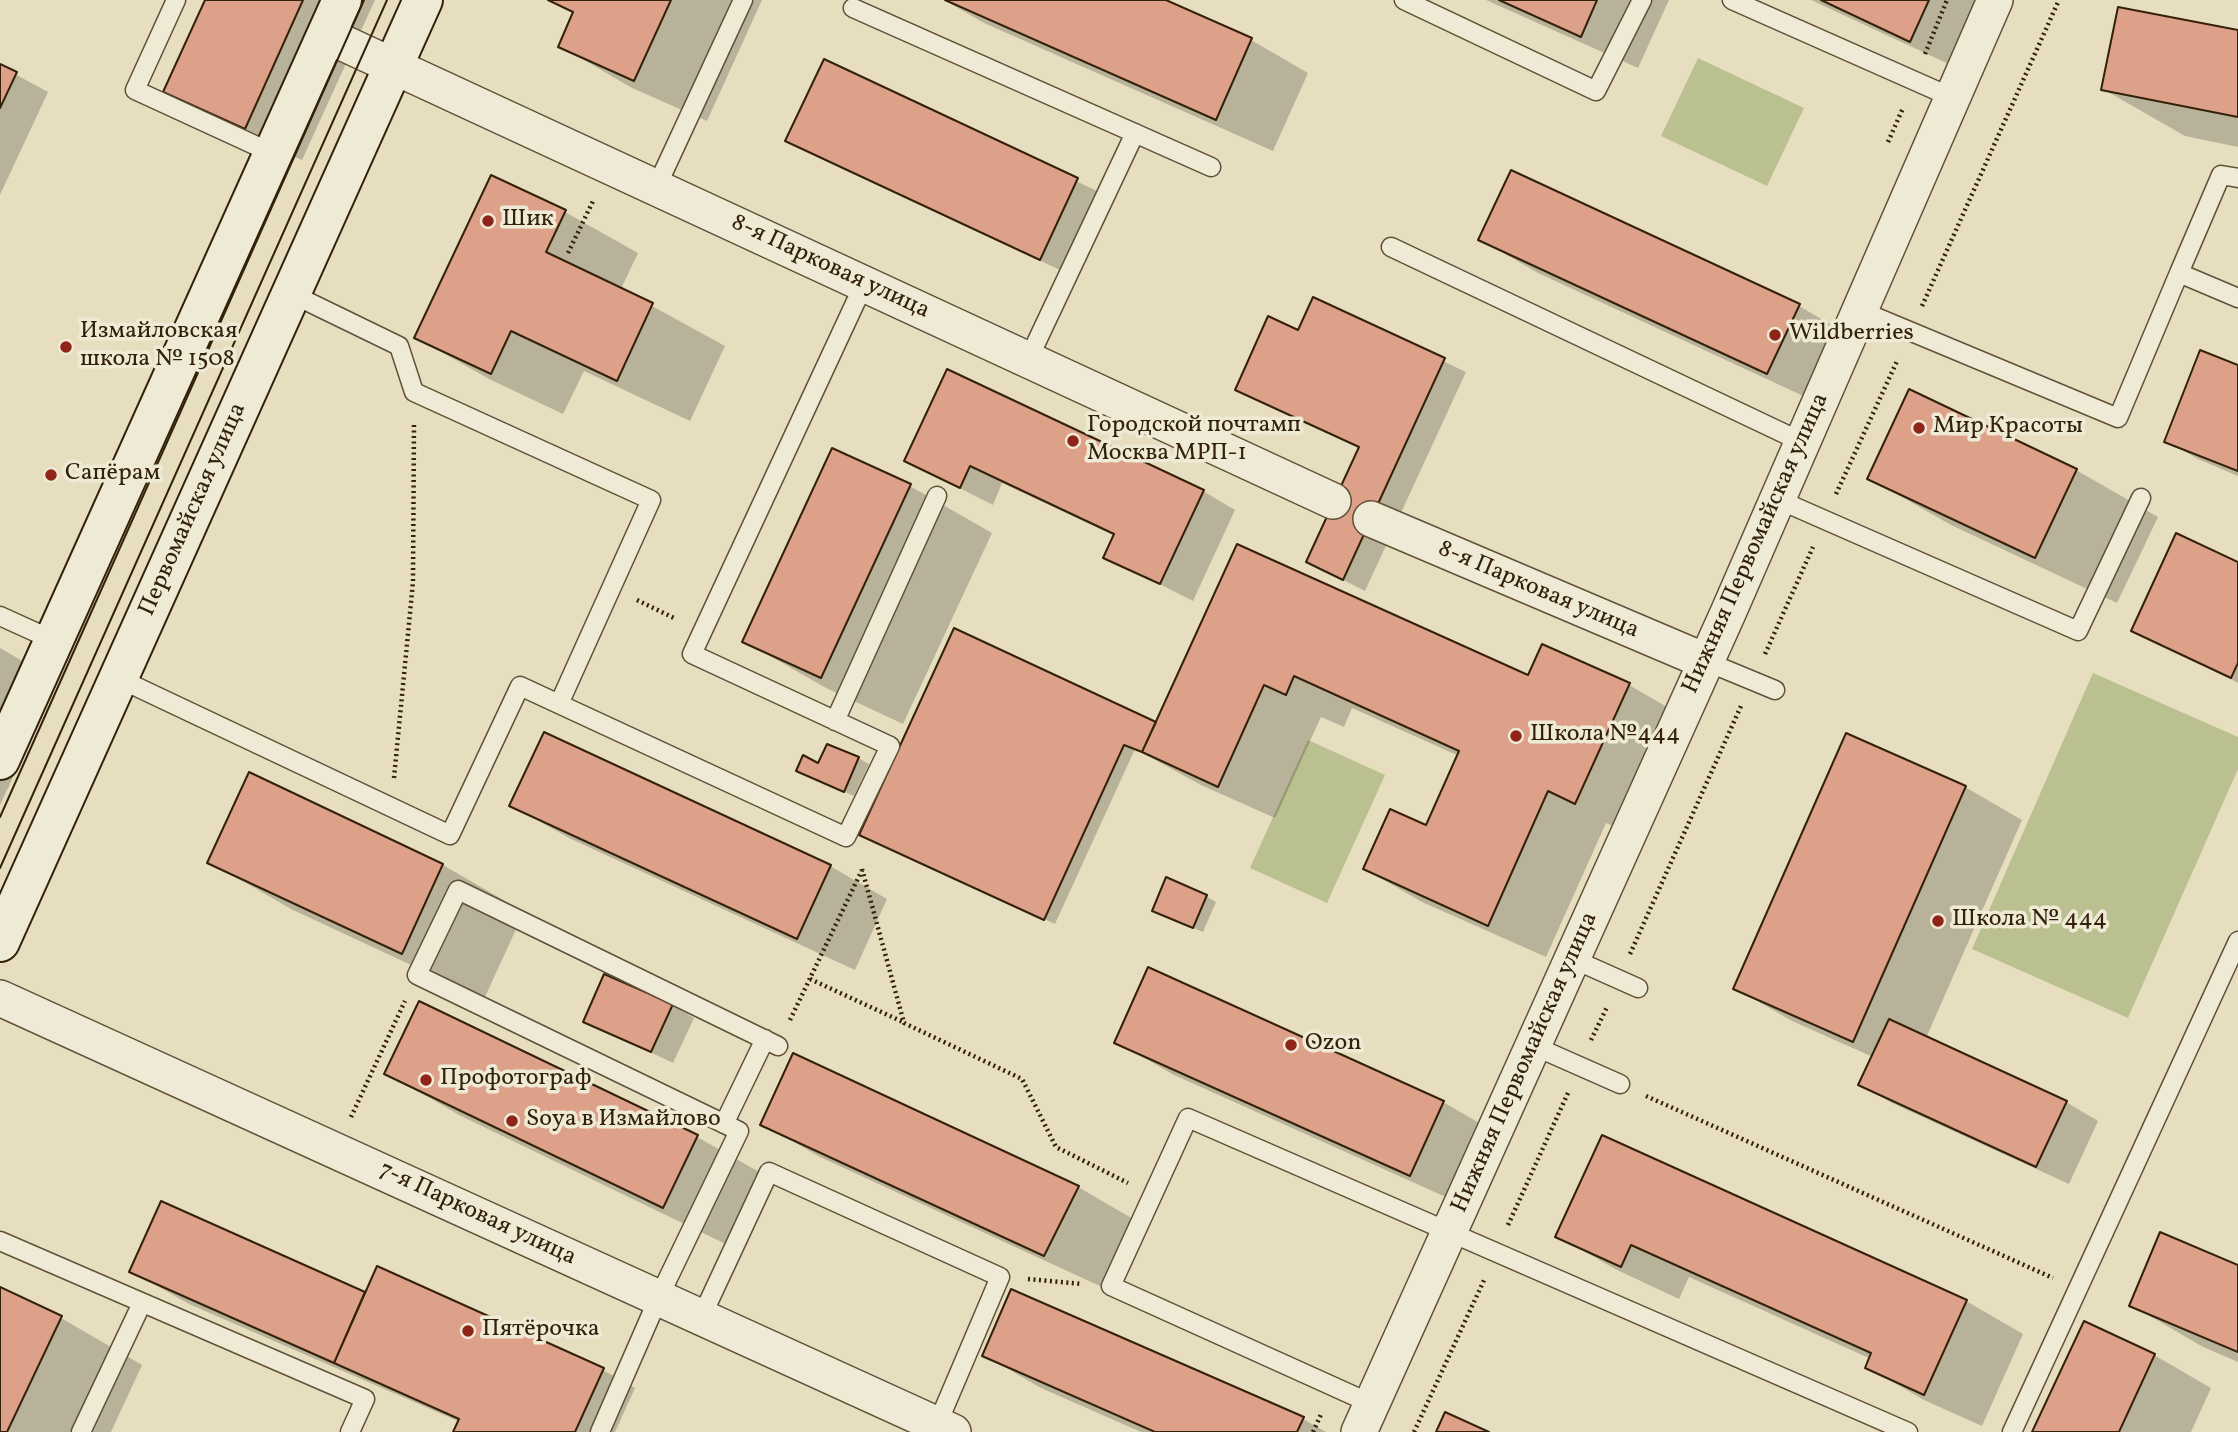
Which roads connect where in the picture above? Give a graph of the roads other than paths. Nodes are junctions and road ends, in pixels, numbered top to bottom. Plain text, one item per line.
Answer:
1 (177, 0) edge
2 (342, 0) edge
3 (422, 0) edge
4 (743, 0) edge
5 (1404, 0) edge
6 (1642, 0) edge
7 (1732, 0) edge
8 (1995, 0) edge
9 (853, 8) dead end
10 (326, 35) junction
11 (392, 65) junction
12 (1951, 97) junction
13 (1135, 133) junction
14 (272, 153) junction
15 (1211, 167) dead end
16 (2238, 178) edge
17 (656, 188) junction
18 (1391, 247) dead end
19 (2179, 273) junction
20 (864, 284) junction
21 (290, 293) junction
22 (2238, 298) edge
23 (1859, 310) junction
24 (1028, 360) junction
25 (1802, 442) junction
26 (937, 496) dead end
27 (2141, 498) dead end
28 (1777, 499) junction
29 (1333, 501) dead end
30 (1371, 519) dead end
31 (0, 616) edge
32 (55, 641) junction
33 (1706, 661) junction
34 (120, 679) junction
35 (1775, 690) dead end
36 (559, 704) junction
37 (835, 721) junction
38 (0, 760) edge
39 (2238, 941) edge
40 (0, 943) edge
41 (1573, 958) junction
42 (1638, 988) dead end
43 (0, 998) edge
44 (1534, 1046) junction
45 (1619, 1084) road end
46 (724, 1124) junction
47 (1451, 1232) junction
48 (0, 1241) edge
49 (658, 1299) junction
50 (142, 1303) junction
51 (701, 1318) junction
52 (1366, 1418) edge
53 (945, 1428) edge
54 (81, 1432) edge
55 (350, 1432) edge
56 (600, 1432) edge
57 (1908, 1432) edge
58 (2012, 1432) edge

1 - 14 lane
2 - 10 main road
3 - 11 main road, Первомайская улица
4 - 17 lane
5 - 6 lane
7 - 12 lane
8 - 12 street, Нижняя Первомайская улица
9 - 13 lane
10 - 11 street, 8-я Парковая улица
10 - 14 main road
11 - 17 street, 8-я Парковая улица
11 - 21 main road, Первомайская улица
12 - 23 street, Нижняя Первомайская улица
13 - 15 lane
13 - 24 lane
14 - 32 main road
16 - 19 lane
17 - 20 street, 8-я Парковая улица
18 - 25 lane
19 - 22 lane
19 - 23 lane
20 - 24 street, 8-я Парковая улица
20 - 37 lane
21 - 34 main road, Первомайская улица
21 - 36 lane
23 - 25 street, Нижняя Первомайская улица
24 - 29 street, 8-я Парковая улица
25 - 28 street, Нижняя Первомайская улица
26 - 37 lane
27 - 28 lane
28 - 33 street, Нижняя Первомайская улица
30 - 33 street, 8-я Парковая улица
31 - 32 lane
32 - 38 main road
33 - 35 lane
33 - 41 street, Нижняя Первомайская улица
34 - 36 lane
34 - 40 main road, Первомайская улица
36 - 37 lane
39 - 58 lane
41 - 42 lane
41 - 44 street, Нижняя Первомайская улица
43 - 49 street, 7-я Парковая улица
44 - 45 lane
44 - 47 street, Нижняя Первомайская улица
46 - 46 lane
46 - 49 lane
47 - 52 street, Нижняя Первомайская улица
47 - 52 lane
47 - 57 lane
48 - 50 lane
49 - 51 street, 7-я Парковая улица
49 - 56 lane
50 - 54 lane
50 - 55 lane
51 - 53 street, 7-я Парковая улица
51 - 53 lane

